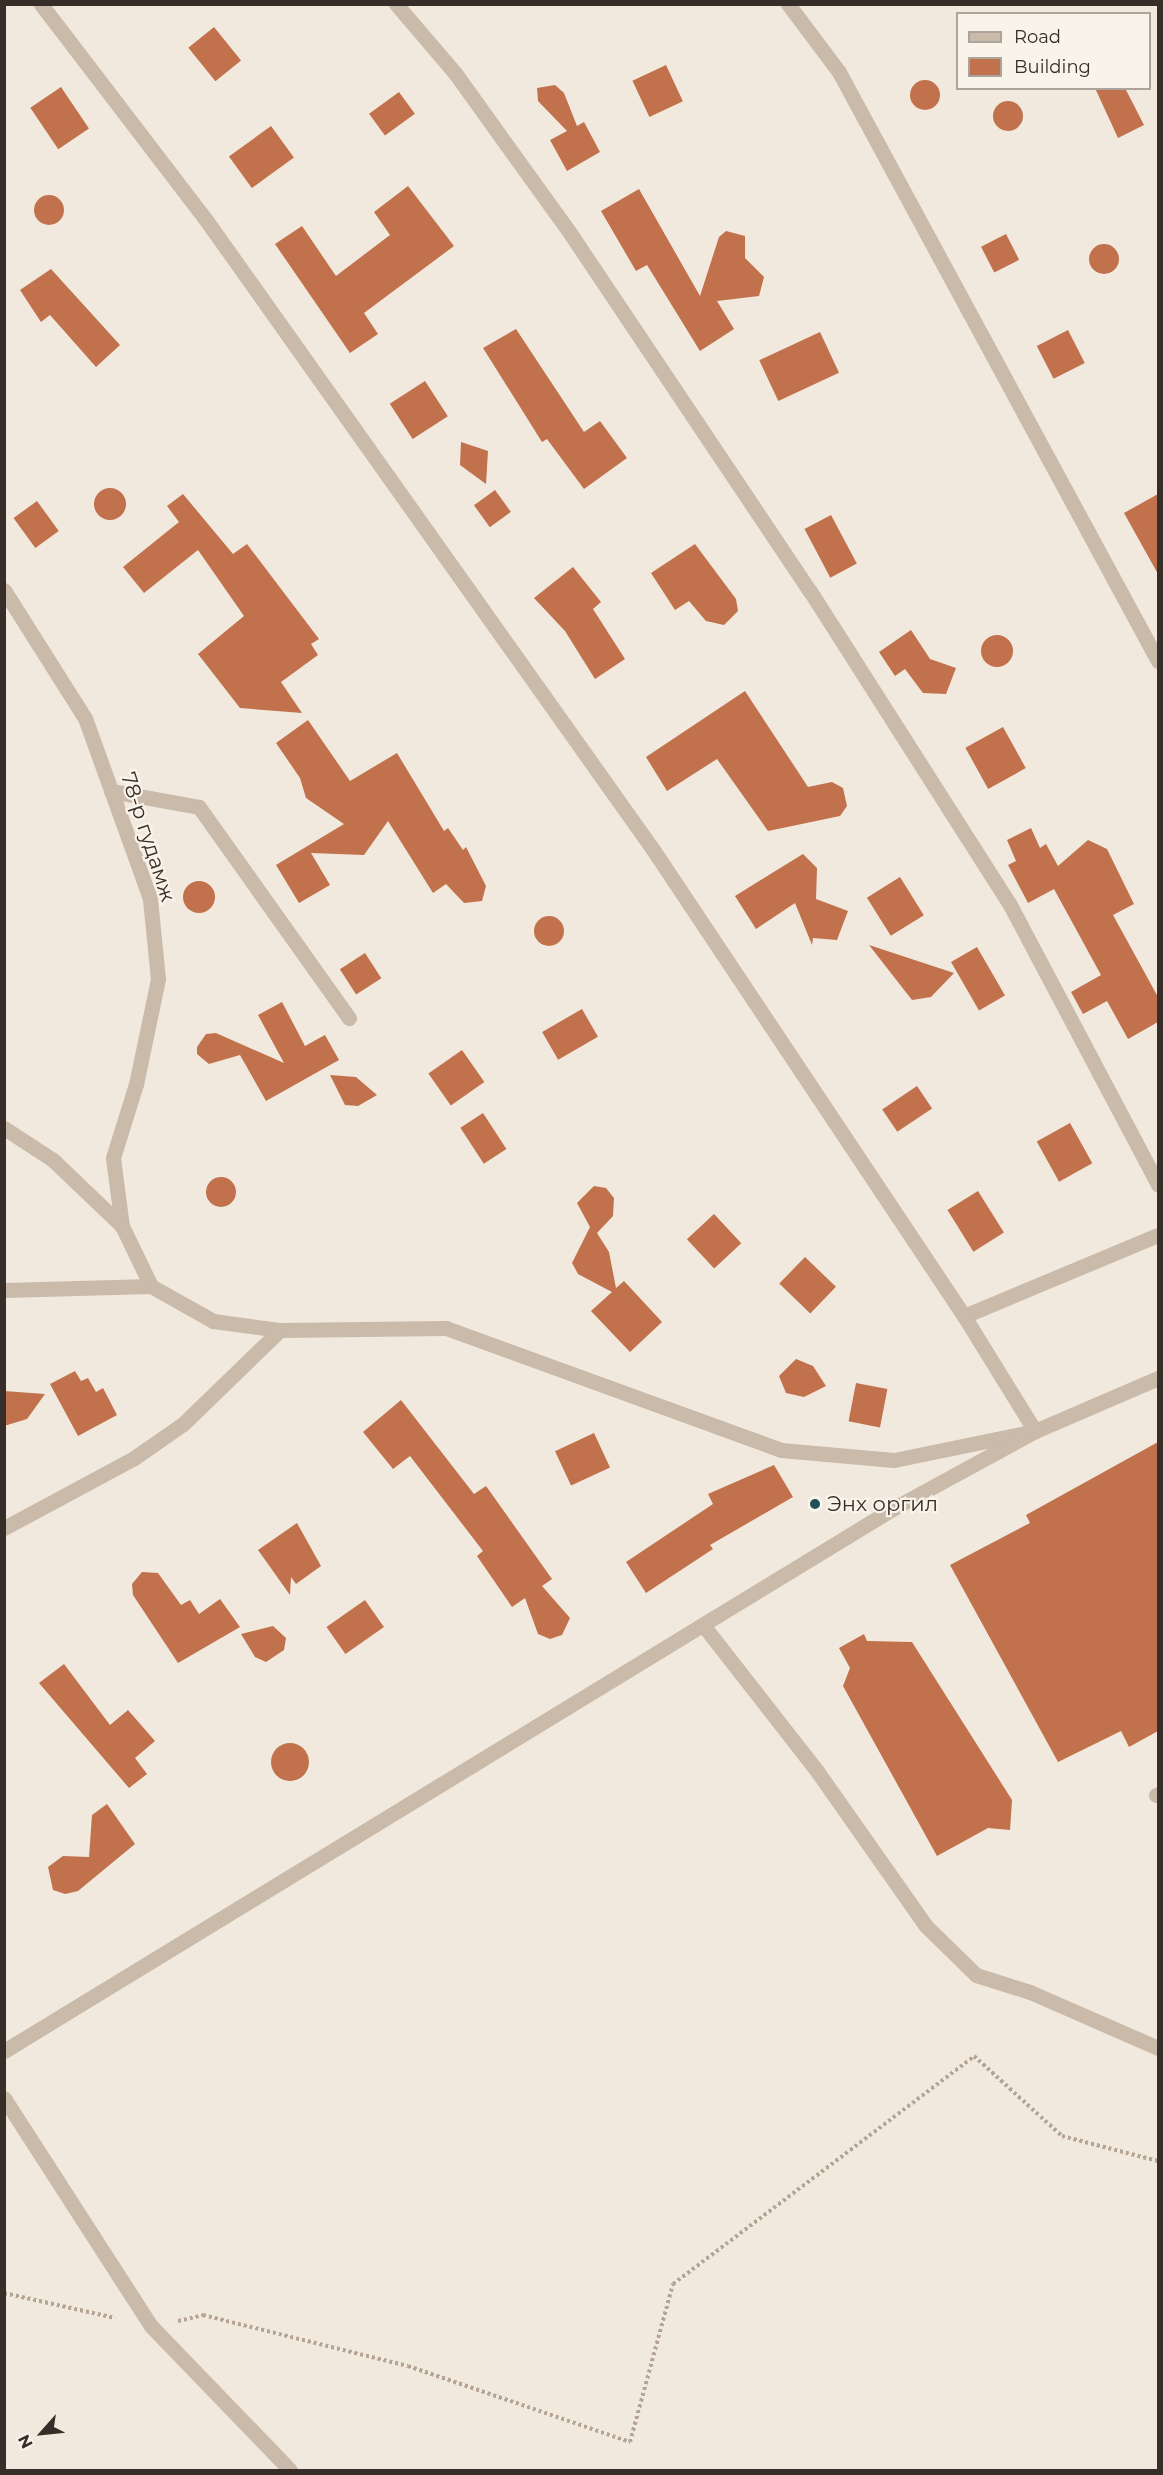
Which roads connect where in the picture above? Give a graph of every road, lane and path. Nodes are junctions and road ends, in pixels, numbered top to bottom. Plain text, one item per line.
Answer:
1 (41, 4) edge
2 (396, 4) edge
3 (788, 4) edge
4 (4, 590) edge
5 (1158, 661) edge
6 (111, 791) junction
7 (349, 1018) dead end
8 (4, 1128) edge
9 (1158, 1185) edge
10 (122, 1226) junction
11 (1158, 1235) edge
12 (151, 1286) junction
13 (4, 1290) edge
14 (964, 1316) junction
15 (280, 1330) junction
16 (1158, 1378) edge
17 (1035, 1431) junction
18 (4, 1528) edge
19 (703, 1625) junction
20 (1158, 2048) edge
21 (4, 2051) edge
22 (4, 2098) edge
23 (1158, 2161) edge
24 (4, 2293) edge
25 (151, 2326) junction
26 (290, 2470) edge

1 - 14 street
2 - 9 street
3 - 5 street
4 - 6 street, 78-р гудамж
6 - 7 street
6 - 10 street, 78-р гудамж
8 - 10 street
10 - 12 street
11 - 14 street
12 - 13 street
12 - 15 street
14 - 17 street
15 - 17 street
15 - 18 street
16 - 17 street
17 - 19 street
19 - 20 street
19 - 21 street
22 - 25 street
23 - 25 path
24 - 25 path
25 - 26 street

